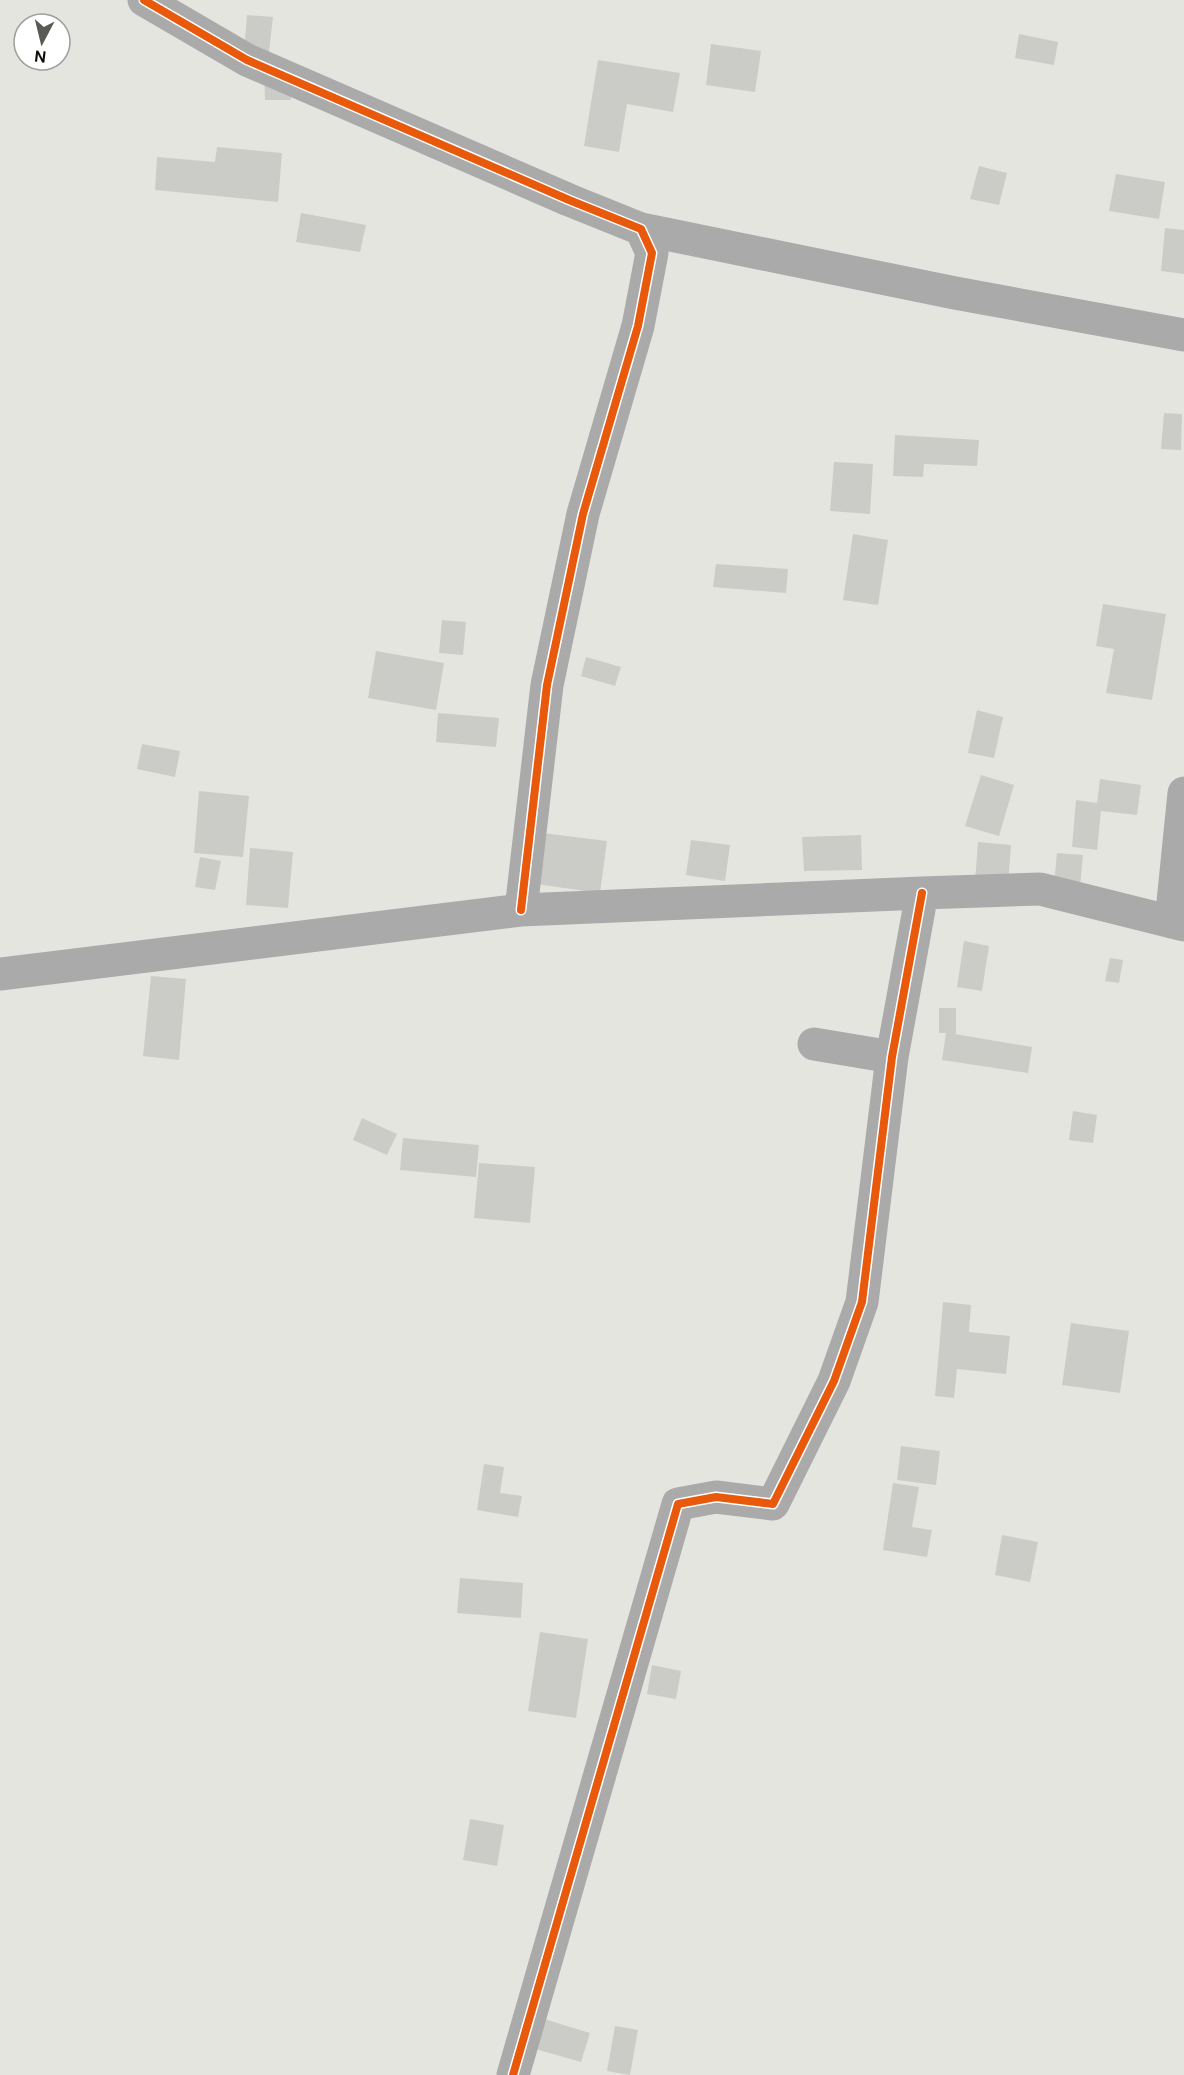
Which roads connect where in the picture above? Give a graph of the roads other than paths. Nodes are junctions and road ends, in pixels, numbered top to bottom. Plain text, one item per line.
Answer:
1 (144, 0) edge
2 (641, 229) junction
3 (1184, 335) edge
4 (1184, 793) edge
5 (922, 893) junction
6 (521, 910) junction
7 (1178, 924) edge
8 (0, 974) edge
9 (814, 1044) dead end
10 (892, 1056) junction
11 (513, 2075) edge

1 - 2 street
2 - 3 street
2 - 6 street
4 - 7 street
5 - 6 street
5 - 7 street
5 - 10 street
6 - 8 street
9 - 10 street
10 - 11 street

